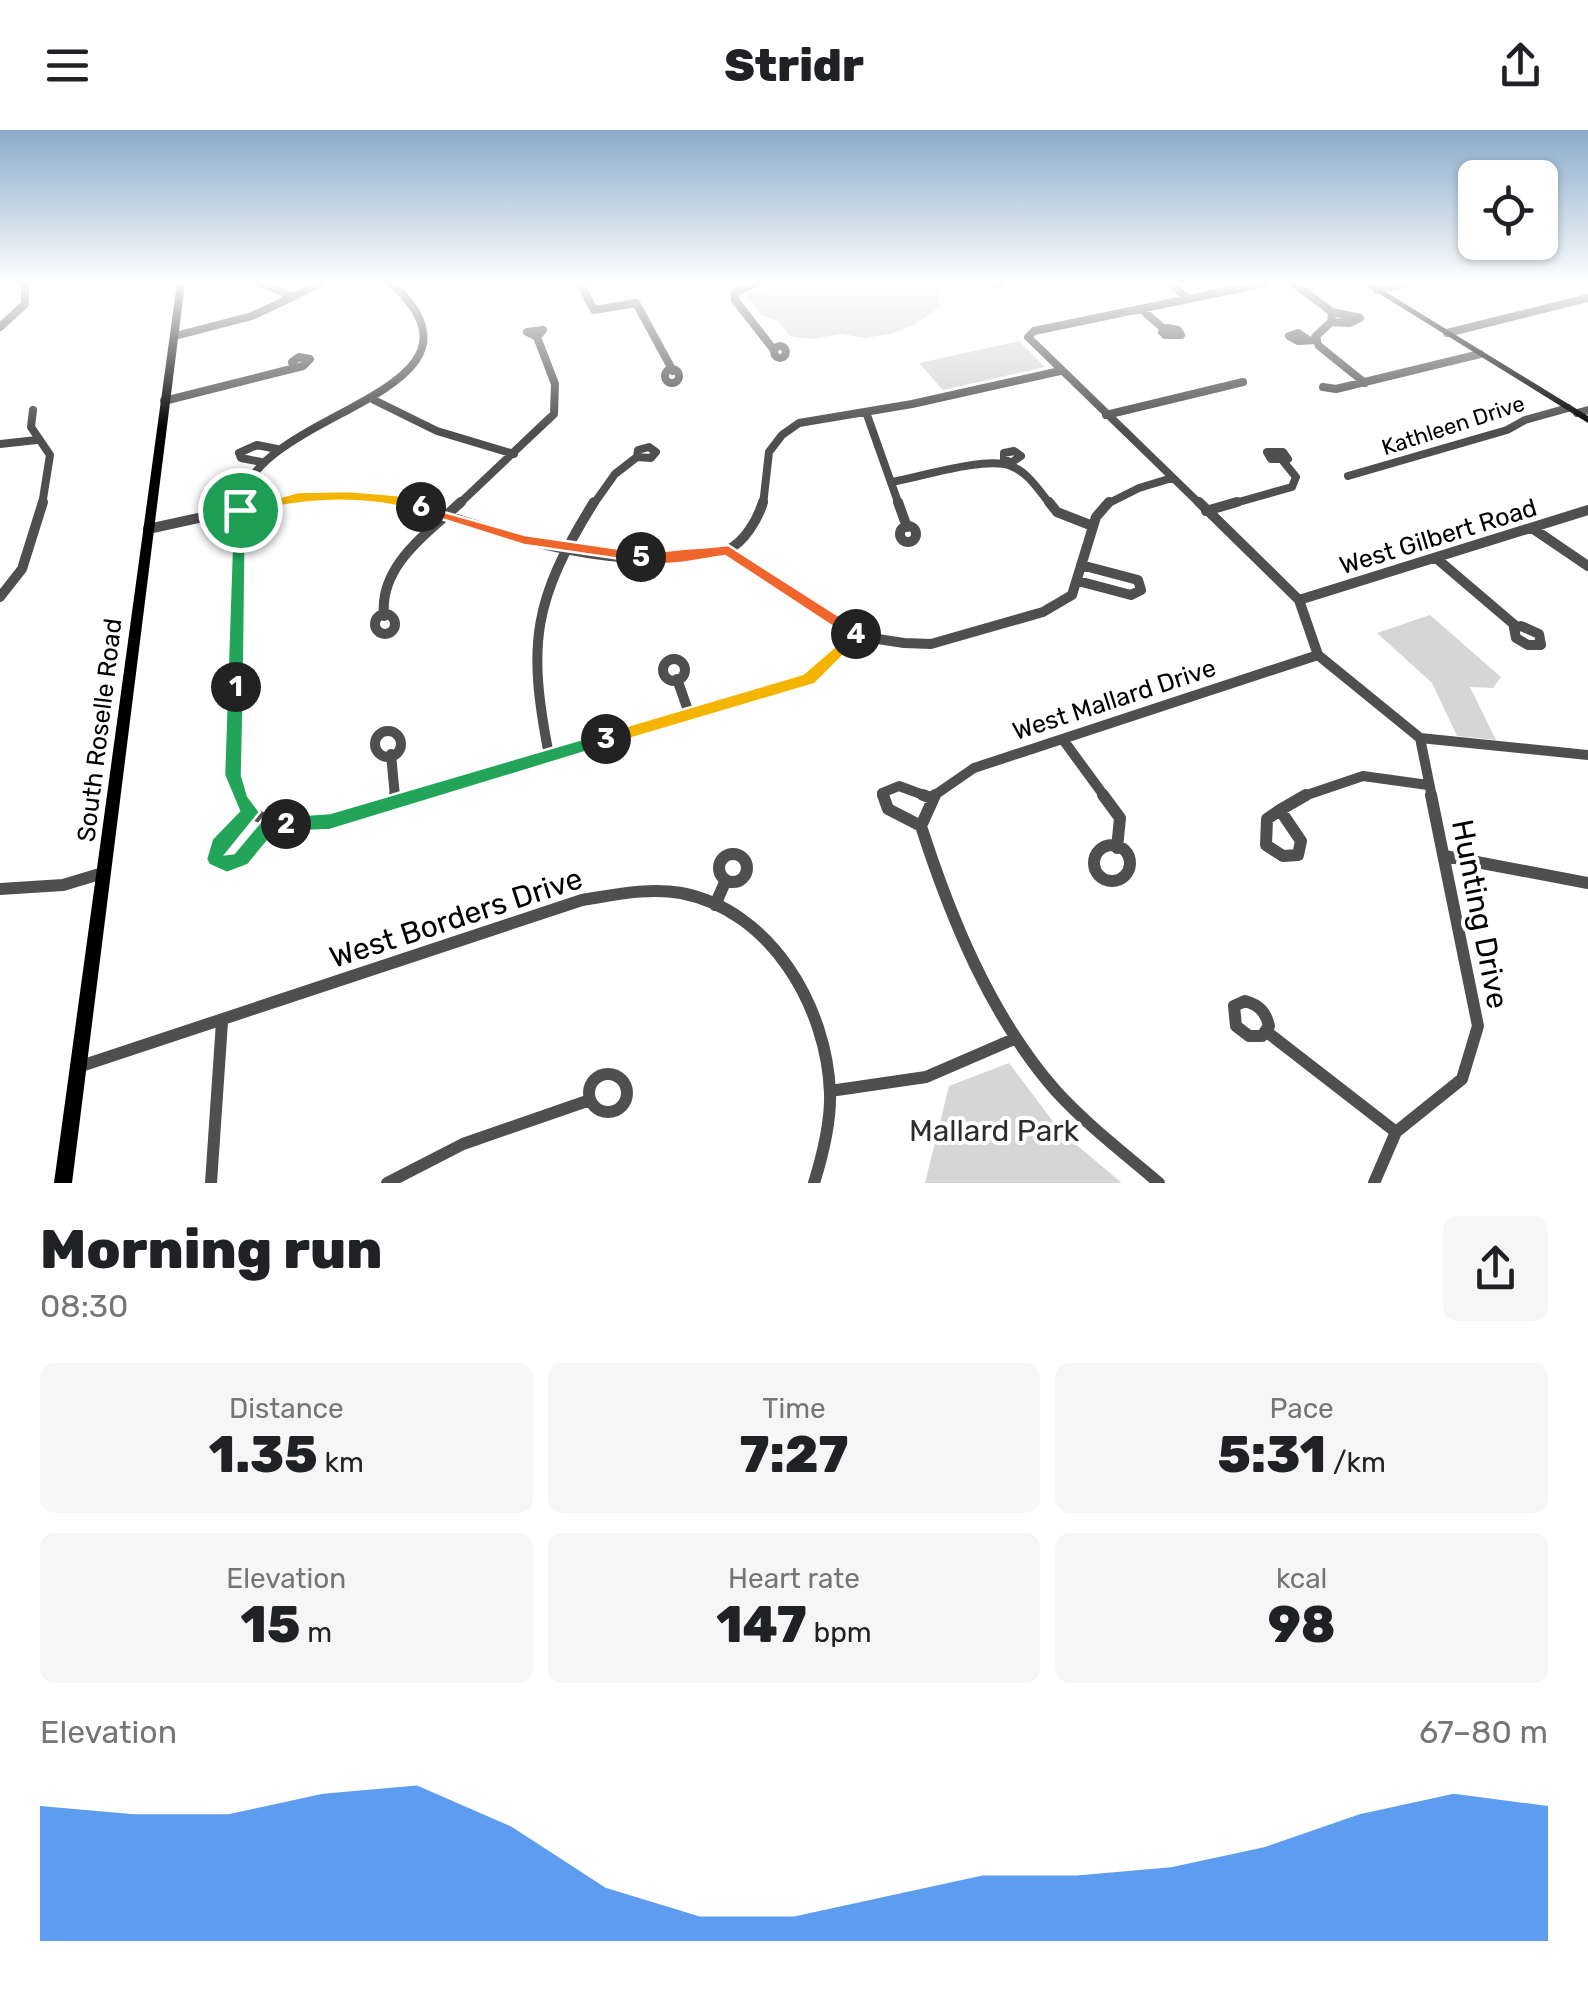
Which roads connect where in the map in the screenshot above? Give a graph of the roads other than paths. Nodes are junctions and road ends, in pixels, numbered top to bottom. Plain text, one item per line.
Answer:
1 (175, 332) edge
2 (190, 332) edge
3 (423, 332) edge
4 (652, 332) edge
5 (760, 332) edge
6 (1041, 332) edge
7 (1323, 332) edge
8 (1450, 332) edge
9 (1447, 333) joint
10 (175, 336) junction
11 (537, 337) dead end
12 (1307, 339) dead end
13 (1317, 340) junction
14 (774, 350) dead end
15 (1480, 354) junction
16 (294, 366) dead end
17 (673, 371) dead end
18 (1060, 371) junction
19 (1243, 382) dead end
20 (1365, 383) junction
21 (1322, 388) dead end
22 (164, 400) junction
23 (374, 400) junction
24 (33, 410) dead end
25 (1578, 410) edge
26 (866, 412) junction
27 (1106, 415) junction
28 (1588, 420) edge
29 (38, 440) junction
30 (0, 444) edge
31 (277, 448) junction
32 (514, 454) junction
33 (637, 457) dead end
34 (262, 462) junction
35 (1283, 462) dead end
36 (1348, 476) dead end
37 (1172, 478) junction
38 (892, 482) junction
39 (240, 510) junction
40 (1588, 510) edge
41 (1206, 511) junction
42 (448, 516) junction
43 (1090, 525) junction
44 (906, 527) dead end
45 (1532, 528) junction
46 (148, 530) junction
47 (566, 549) junction
48 (728, 550) junction
49 (1436, 558) junction
50 (1082, 565) junction
51 (1588, 566) edge
52 (1078, 580) junction
53 (0, 597) edge
54 (1300, 600) junction
55 (384, 616) dead end
56 (1517, 627) dead end
57 (858, 636) junction
58 (1318, 655) junction
59 (678, 678) dead end
60 (690, 716) junction
61 (1420, 738) junction
62 (1064, 741) junction
63 (391, 754) dead end
64 (548, 754) junction
65 (1588, 755) edge
66 (1428, 785) junction
67 (932, 798) junction
68 (396, 804) junction
69 (1279, 809) dead end
70 (255, 814) junction
71 (273, 820) junction
72 (921, 826) junction
73 (1118, 848) dead end
74 (1445, 856) junction
75 (103, 873) junction
76 (726, 880) dead end
77 (1588, 883) edge
78 (0, 889) edge
79 (715, 906) junction
80 (222, 1022) junction
81 (1267, 1032) dead end
82 (1014, 1039) junction
83 (78, 1068) junction
84 (830, 1091) junction
85 (590, 1100) dead end
86 (1396, 1132) junction
87 (63, 1183) edge
88 (212, 1183) edge
89 (387, 1183) edge
90 (814, 1183) edge
91 (1159, 1183) edge
92 (1374, 1183) edge

1 - 10 main road, South Roselle Road
2 - 10 street
3 - 23 street
4 - 17 street
5 - 14 street
6 - 18 street
7 - 13 street
8 - 9 street
9 - 15 main road
10 - 22 main road, South Roselle Road
11 - 32 street
12 - 13 street
13 - 20 street
15 - 20 street
15 - 25 main road
16 - 22 street
18 - 26 street
18 - 27 street
19 - 27 street
20 - 21 street
22 - 46 main road, South Roselle Road
23 - 31 street
23 - 32 street
24 - 29 street
25 - 28 main road
25 - 36 street, Kathleen Drive
26 - 38 street
26 - 48 street
27 - 37 street
29 - 30 street
29 - 53 street
31 - 34 street
31 - 34 street
32 - 42 street
33 - 47 street
34 - 39 street
35 - 41 street
37 - 41 street
37 - 43 street
38 - 43 street
38 - 44 street
39 - 42 street
39 - 46 street
39 - 70 street
40 - 45 street, West Gilbert Road
41 - 54 street
42 - 47 street
42 - 55 street
43 - 50 street
45 - 49 street, West Gilbert Road
45 - 51 street
46 - 75 main road, South Roselle Road
47 - 48 street
47 - 64 street
48 - 57 street
49 - 54 street, West Gilbert Road
49 - 56 street
50 - 52 street
50 - 52 street
52 - 57 street
54 - 58 street
57 - 60 street
58 - 61 street
58 - 62 street, West Mallard Drive
59 - 60 street
60 - 64 street
61 - 65 street
61 - 66 street, Hunting Drive
62 - 67 street, West Mallard Drive
62 - 73 street
63 - 68 street
64 - 68 street
66 - 69 street
66 - 74 street, Hunting Drive
67 - 72 street
67 - 72 street
68 - 71 street
70 - 71 street
70 - 71 street
72 - 82 street
74 - 77 street
74 - 86 street, Hunting Drive
75 - 78 street
75 - 83 main road, South Roselle Road
76 - 79 street
79 - 80 street, West Borders Drive
79 - 84 street, West Borders Drive
80 - 83 street, West Borders Drive
80 - 88 street
81 - 86 street
82 - 84 street
82 - 91 street
83 - 87 main road, South Roselle Road
84 - 90 street, West Borders Drive
85 - 89 street
86 - 92 street, Hunting Drive

